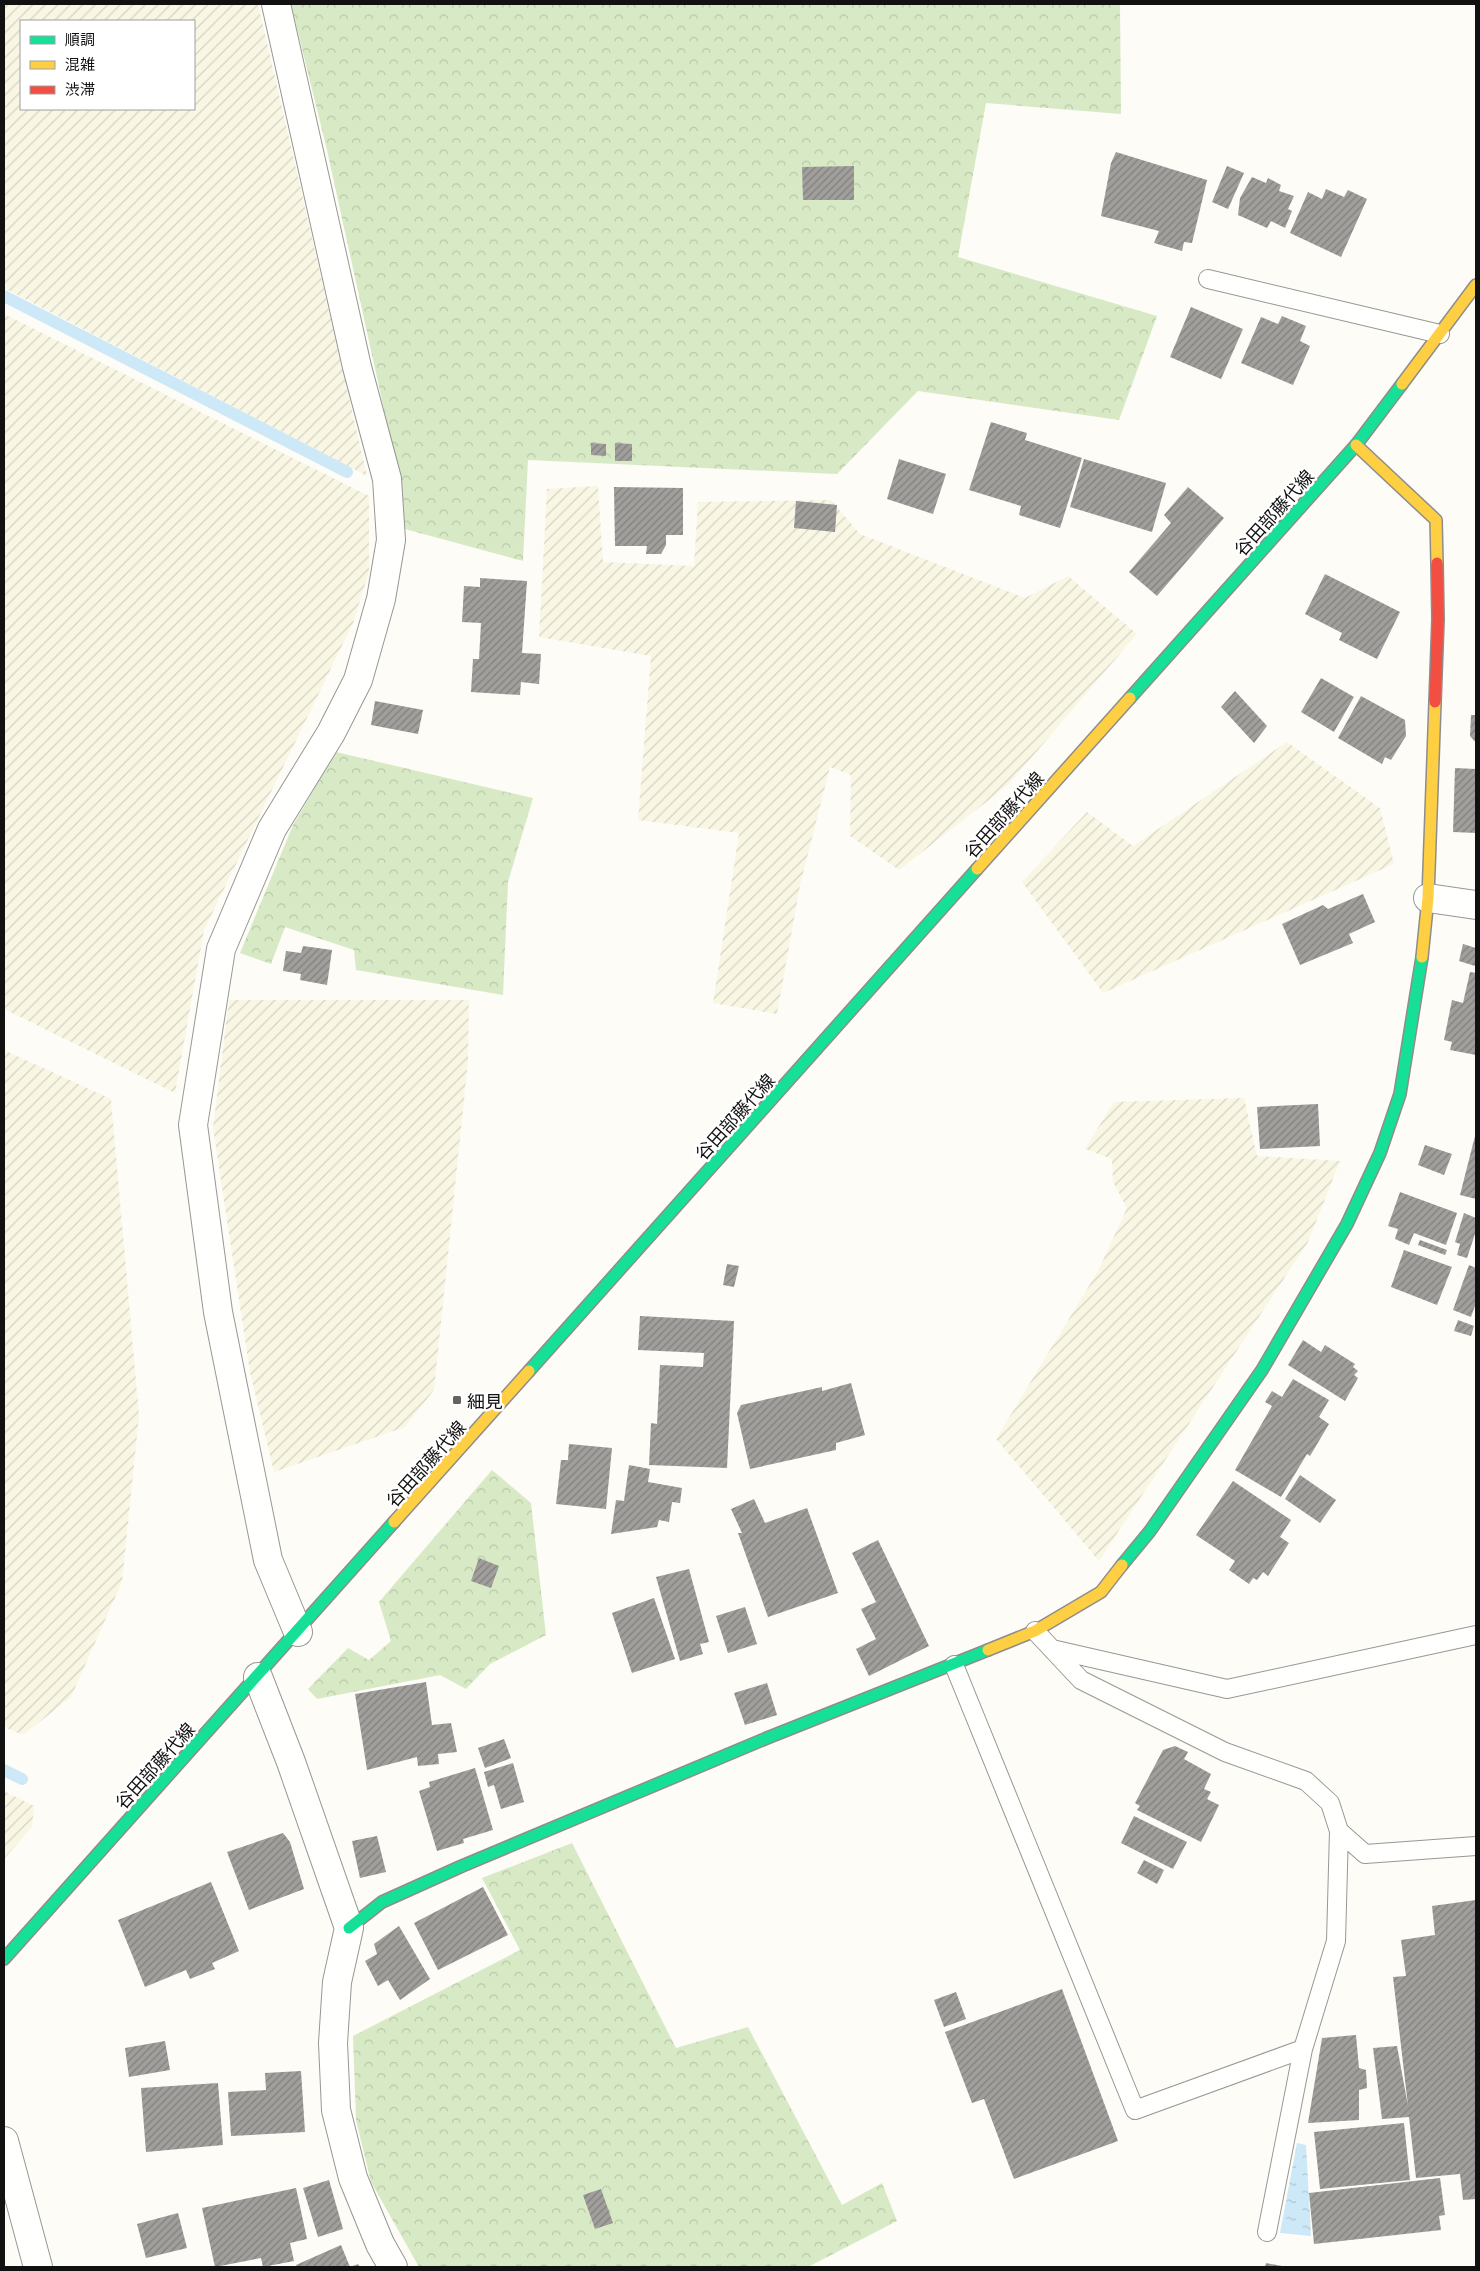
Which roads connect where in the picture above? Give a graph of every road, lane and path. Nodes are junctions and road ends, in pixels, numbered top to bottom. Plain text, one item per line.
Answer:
1 (276, 4) edge
2 (1208, 279) dead end
3 (1476, 285) edge
4 (1440, 334) junction
5 (1356, 445) junction
6 (1428, 898) junction
7 (1476, 905) edge
8 (1035, 1631) junction
9 (298, 1632) junction
10 (1476, 1635) edge
11 (1052, 1649) junction
12 (954, 1665) junction
13 (258, 1677) junction
14 (1339, 1831) junction
15 (1476, 1846) edge
16 (349, 1928) junction
17 (4, 1959) edge
18 (1303, 2049) junction
19 (4, 2141) edge
20 (1267, 2232) dead end
21 (38, 2267) edge
22 (393, 2267) edge

1 - 9 street
2 - 4 lane
3 - 4 main road, 谷田部藤代線
4 - 5 main road, 谷田部藤代線
5 - 6 main road
5 - 9 main road, 谷田部藤代線
6 - 7 street
6 - 8 main road
8 - 11 lane
8 - 12 main road
9 - 13 main road, 谷田部藤代線
10 - 11 lane
11 - 14 lane
12 - 16 main road
12 - 18 lane
13 - 16 street
13 - 17 main road, 谷田部藤代線
14 - 15 lane
14 - 18 lane
16 - 22 street
18 - 20 lane
19 - 21 street

